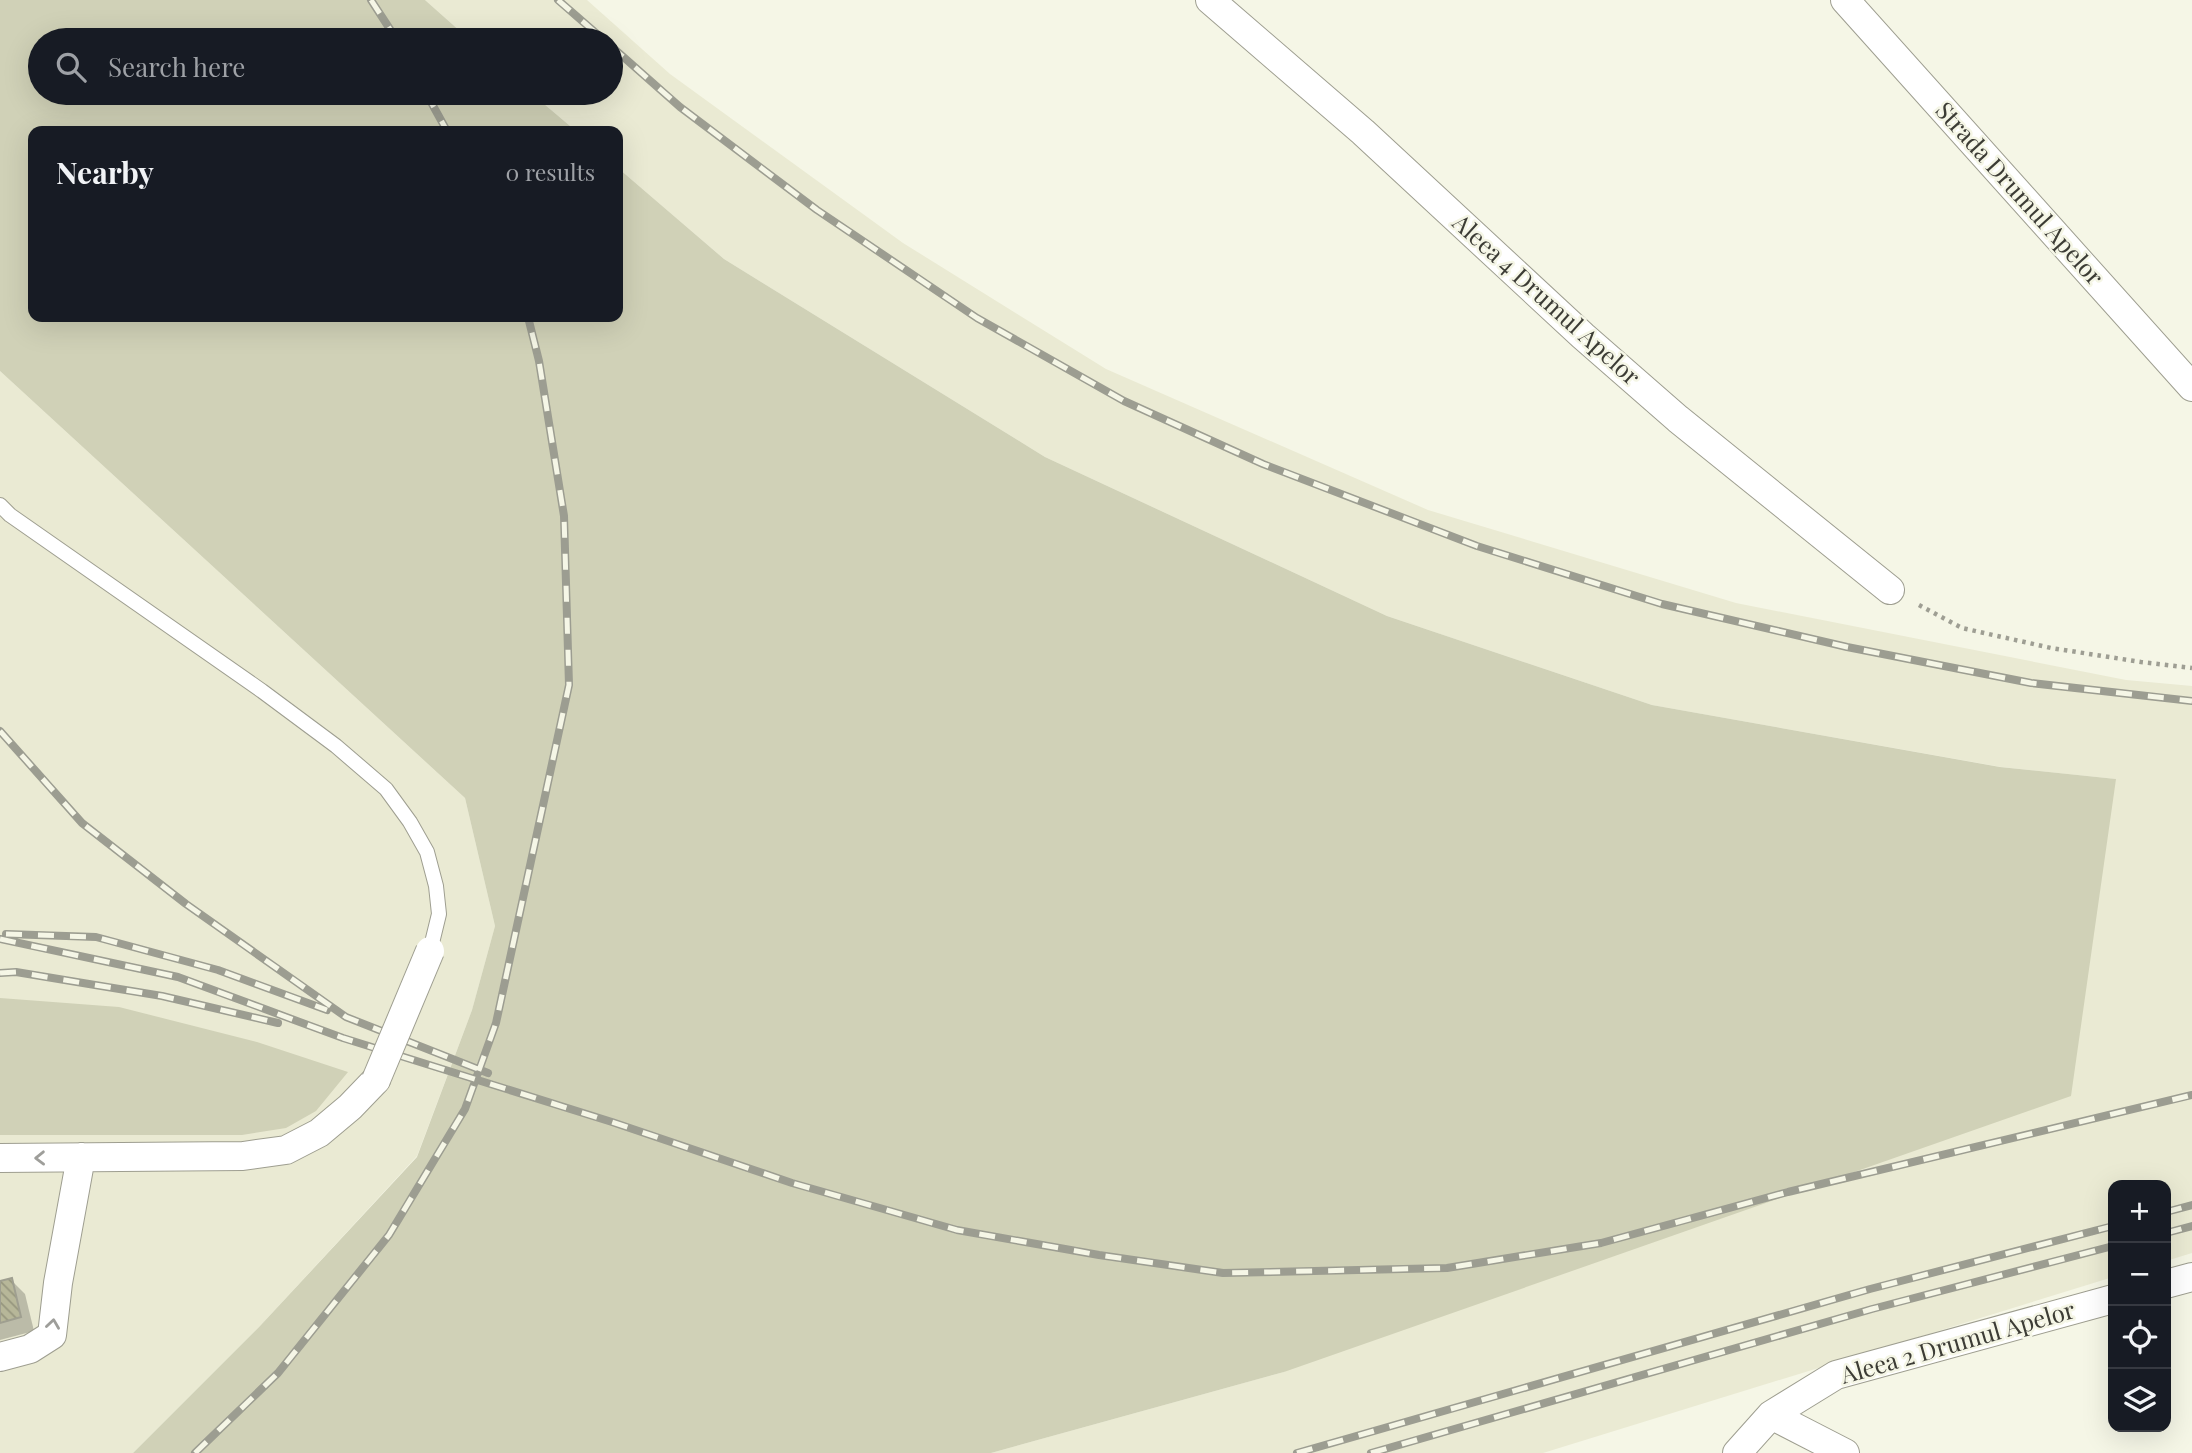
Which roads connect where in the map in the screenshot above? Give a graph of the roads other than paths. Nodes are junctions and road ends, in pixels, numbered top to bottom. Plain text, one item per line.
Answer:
1 (1210, 0) edge
2 (1845, 0) edge
3 (2192, 387) edge
4 (0, 505) edge
5 (1890, 590) road end
6 (430, 951) joint
7 (81, 1157) junction
8 (0, 1158) edge
9 (2192, 1277) edge
10 (2171, 1283) edge
11 (2108, 1300) edge
12 (0, 1357) edge
13 (1771, 1415) junction
14 (1737, 1453) edge
15 (1845, 1453) edge

1 - 5 street, Aleea 4 Drumul Apelor
2 - 3 street, Strada Drumul Apelor
4 - 6 lane
6 - 7 street, bridge
7 -> 8 street
12 -> 7 street
9 - 10 street
11 - 13 street, Aleea 2 Drumul Apelor
13 - 14 street, Aleea 2 Drumul Apelor
13 - 15 street

